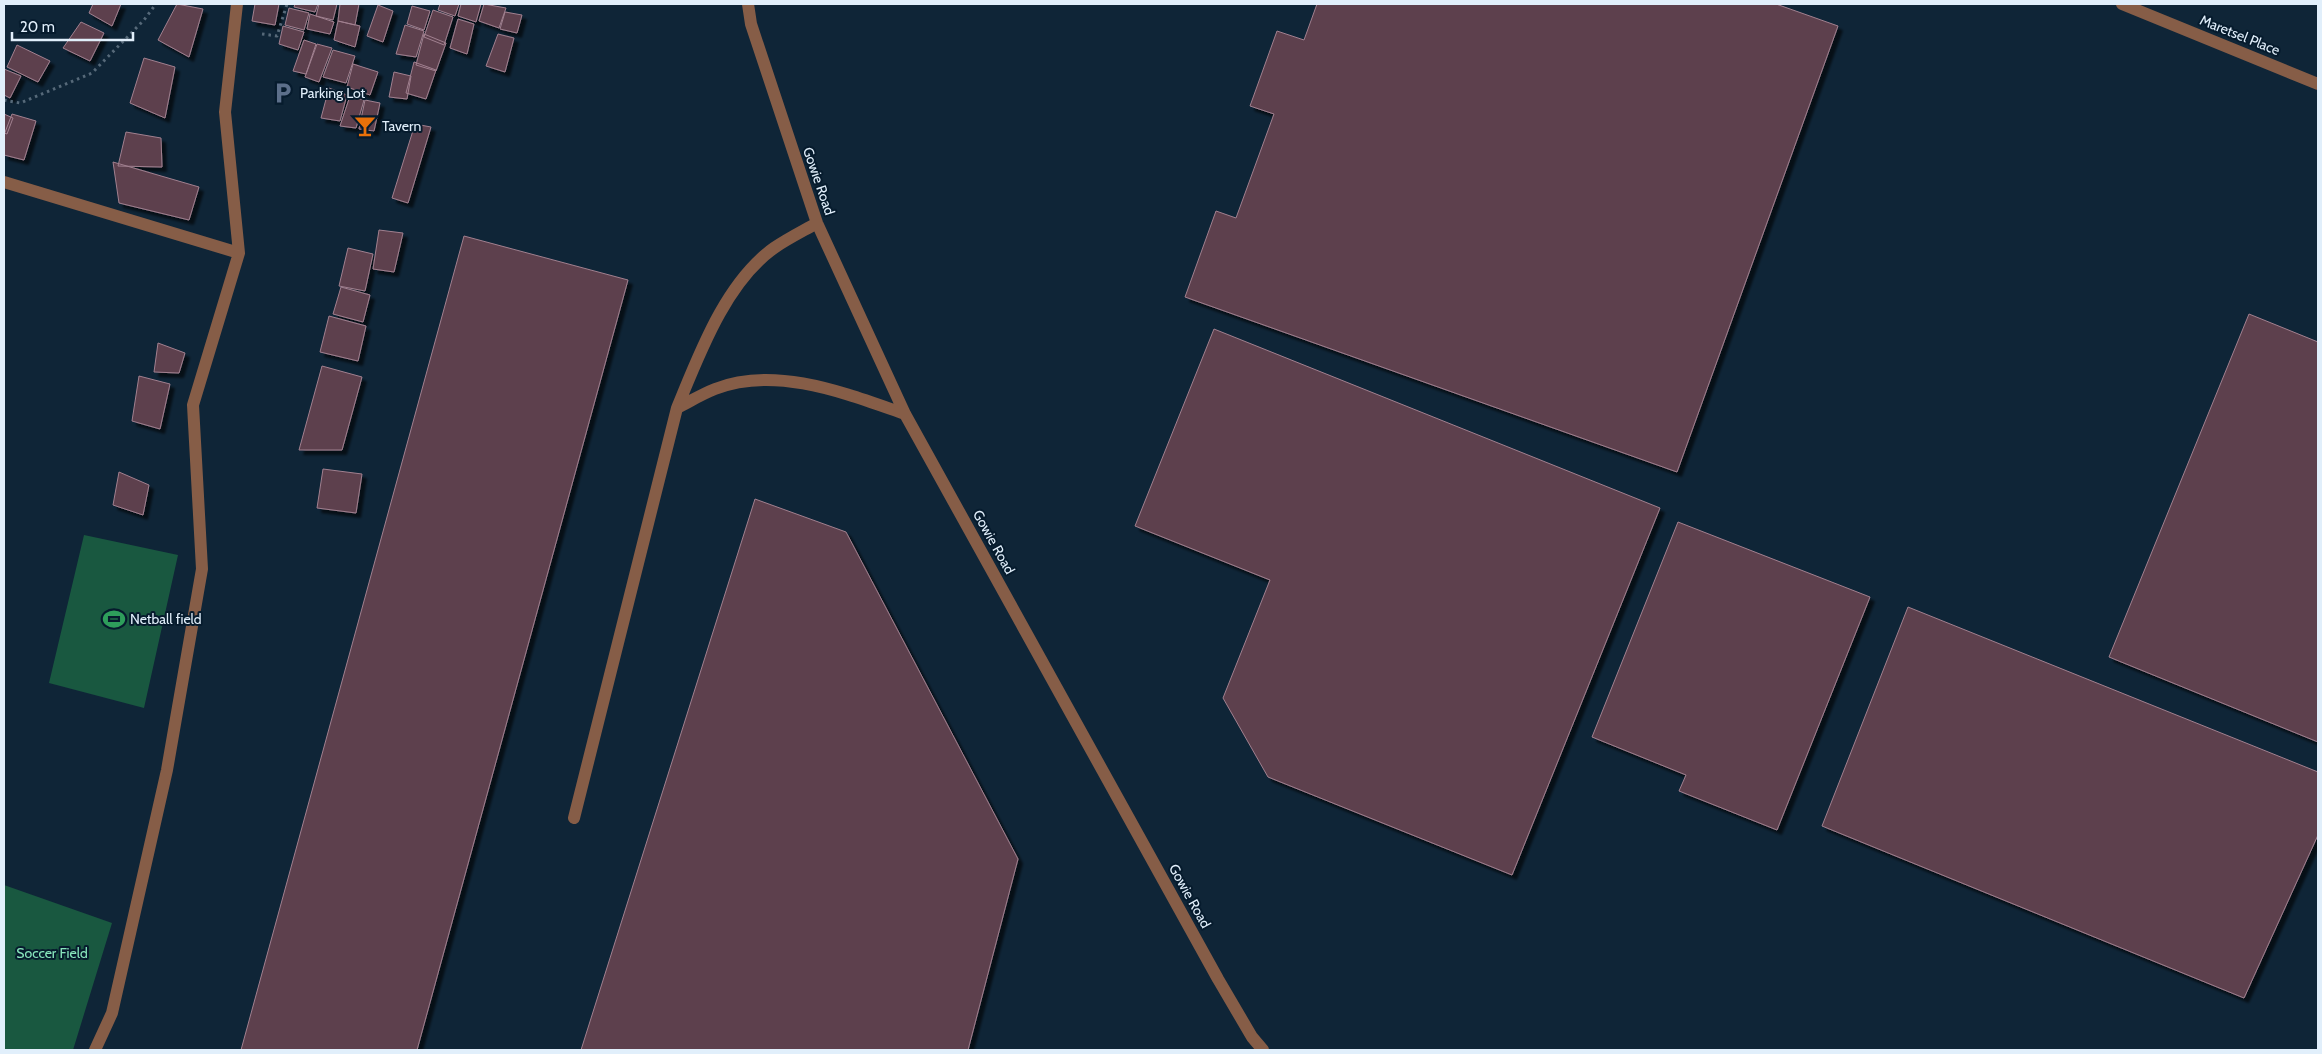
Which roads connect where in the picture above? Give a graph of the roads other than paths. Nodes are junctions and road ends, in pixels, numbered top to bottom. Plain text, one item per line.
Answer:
1 (237, 4) edge
2 (748, 4) edge
3 (2122, 4) edge
4 (2318, 84) edge
5 (4, 182) edge
6 (817, 223) junction
7 (239, 253) junction
8 (677, 408) junction
9 (905, 414) junction
10 (574, 818) dead end
11 (96, 1050) edge
12 (1263, 1050) edge

1 - 7 street
2 - 6 street, Gowie Road
3 - 4 street, Maretsel Place
5 - 7 street
6 - 8 street
6 - 9 street, Gowie Road
7 - 11 street
8 - 9 street
8 - 10 street
9 - 12 street, Gowie Road

